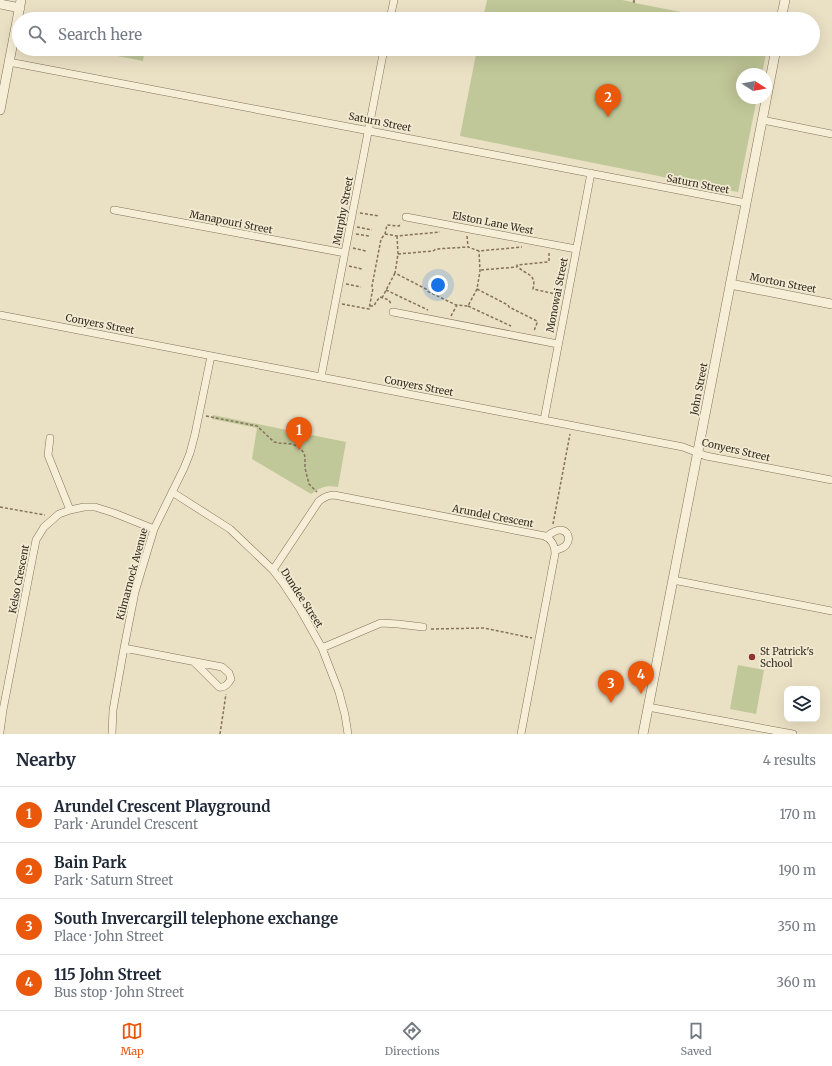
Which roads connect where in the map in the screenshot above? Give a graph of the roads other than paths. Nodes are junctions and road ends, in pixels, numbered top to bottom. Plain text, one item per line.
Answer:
1 (394, 0) edge
2 (785, 0) edge
3 (0, 4) edge
4 (20, 4) edge
5 (391, 12) edge
6 (782, 12) edge
7 (12, 46) edge
8 (383, 56) edge
9 (775, 56) edge
10 (9, 62) junction
11 (0, 110) edge
12 (762, 120) junction
13 (368, 130) junction
14 (832, 134) edge
15 (591, 174) junction
16 (746, 203) junction
17 (114, 210) dead end
18 (406, 217) road end
19 (576, 249) junction
20 (345, 253) junction
21 (730, 284) junction
22 (832, 304) edge
23 (393, 312) road end
24 (0, 315) edge
25 (558, 344) junction
26 (211, 356) junction
27 (321, 377) junction
28 (544, 420) junction
29 (50, 438) dead end
30 (698, 453) junction
31 (832, 480) edge
32 (172, 492) junction
33 (70, 510) junction
34 (154, 529) junction
35 (546, 537) junction
36 (555, 551) junction
37 (273, 570) junction
38 (673, 580) junction
39 (832, 612) edge
40 (427, 628) road end
41 (124, 648) junction
42 (322, 648) junction
43 (194, 662) junction
44 (648, 707) junction
45 (0, 732) edge
46 (112, 734) edge
47 (348, 734) edge
48 (521, 734) edge
49 (643, 734) edge
50 (793, 734) edge

1 - 5 street
2 - 6 street
3 - 4 street
7 - 10 street
8 - 13 street, Murphy Street
9 - 12 street, John Street
10 - 11 street
10 - 13 street, Saturn Street
12 - 14 street
12 - 16 street, John Street
13 - 15 street, Saturn Street
13 - 20 street, Murphy Street
15 - 16 street, Saturn Street
15 - 19 street, Monowai Street
16 - 21 street, John Street
17 - 20 street, Manapouri Street
18 - 19 street, Elston Lane West
19 - 25 street, Monowai Street
20 - 27 street, Murphy Street
21 - 22 street, Morton Street
21 - 30 street, John Street
23 - 25 street
24 - 26 street, Conyers Street
25 - 28 street, Monowai Street
26 - 27 street, Conyers Street
26 - 32 street, Kilmarnock Avenue
27 - 28 street, Conyers Street
28 - 30 street, Conyers Street
29 - 33 street
30 - 31 street, Conyers Street
30 - 38 street, John Street
32 - 34 street, Kilmarnock Avenue
32 - 37 street, Dundee Street
33 - 34 street, Kelso Crescent
33 - 45 street, Kelso Crescent
34 - 41 street, Kilmarnock Avenue
35 - 36 street
35 - 36 street
35 - 37 street, Arundel Crescent
36 - 48 street
37 - 42 street, Dundee Street
38 - 39 street
38 - 44 street, John Street
40 - 42 street
41 - 43 street
41 - 46 street, Kilmarnock Avenue
42 - 47 street, Dundee Street
43 - 43 street
44 - 49 street, John Street
44 - 50 street

